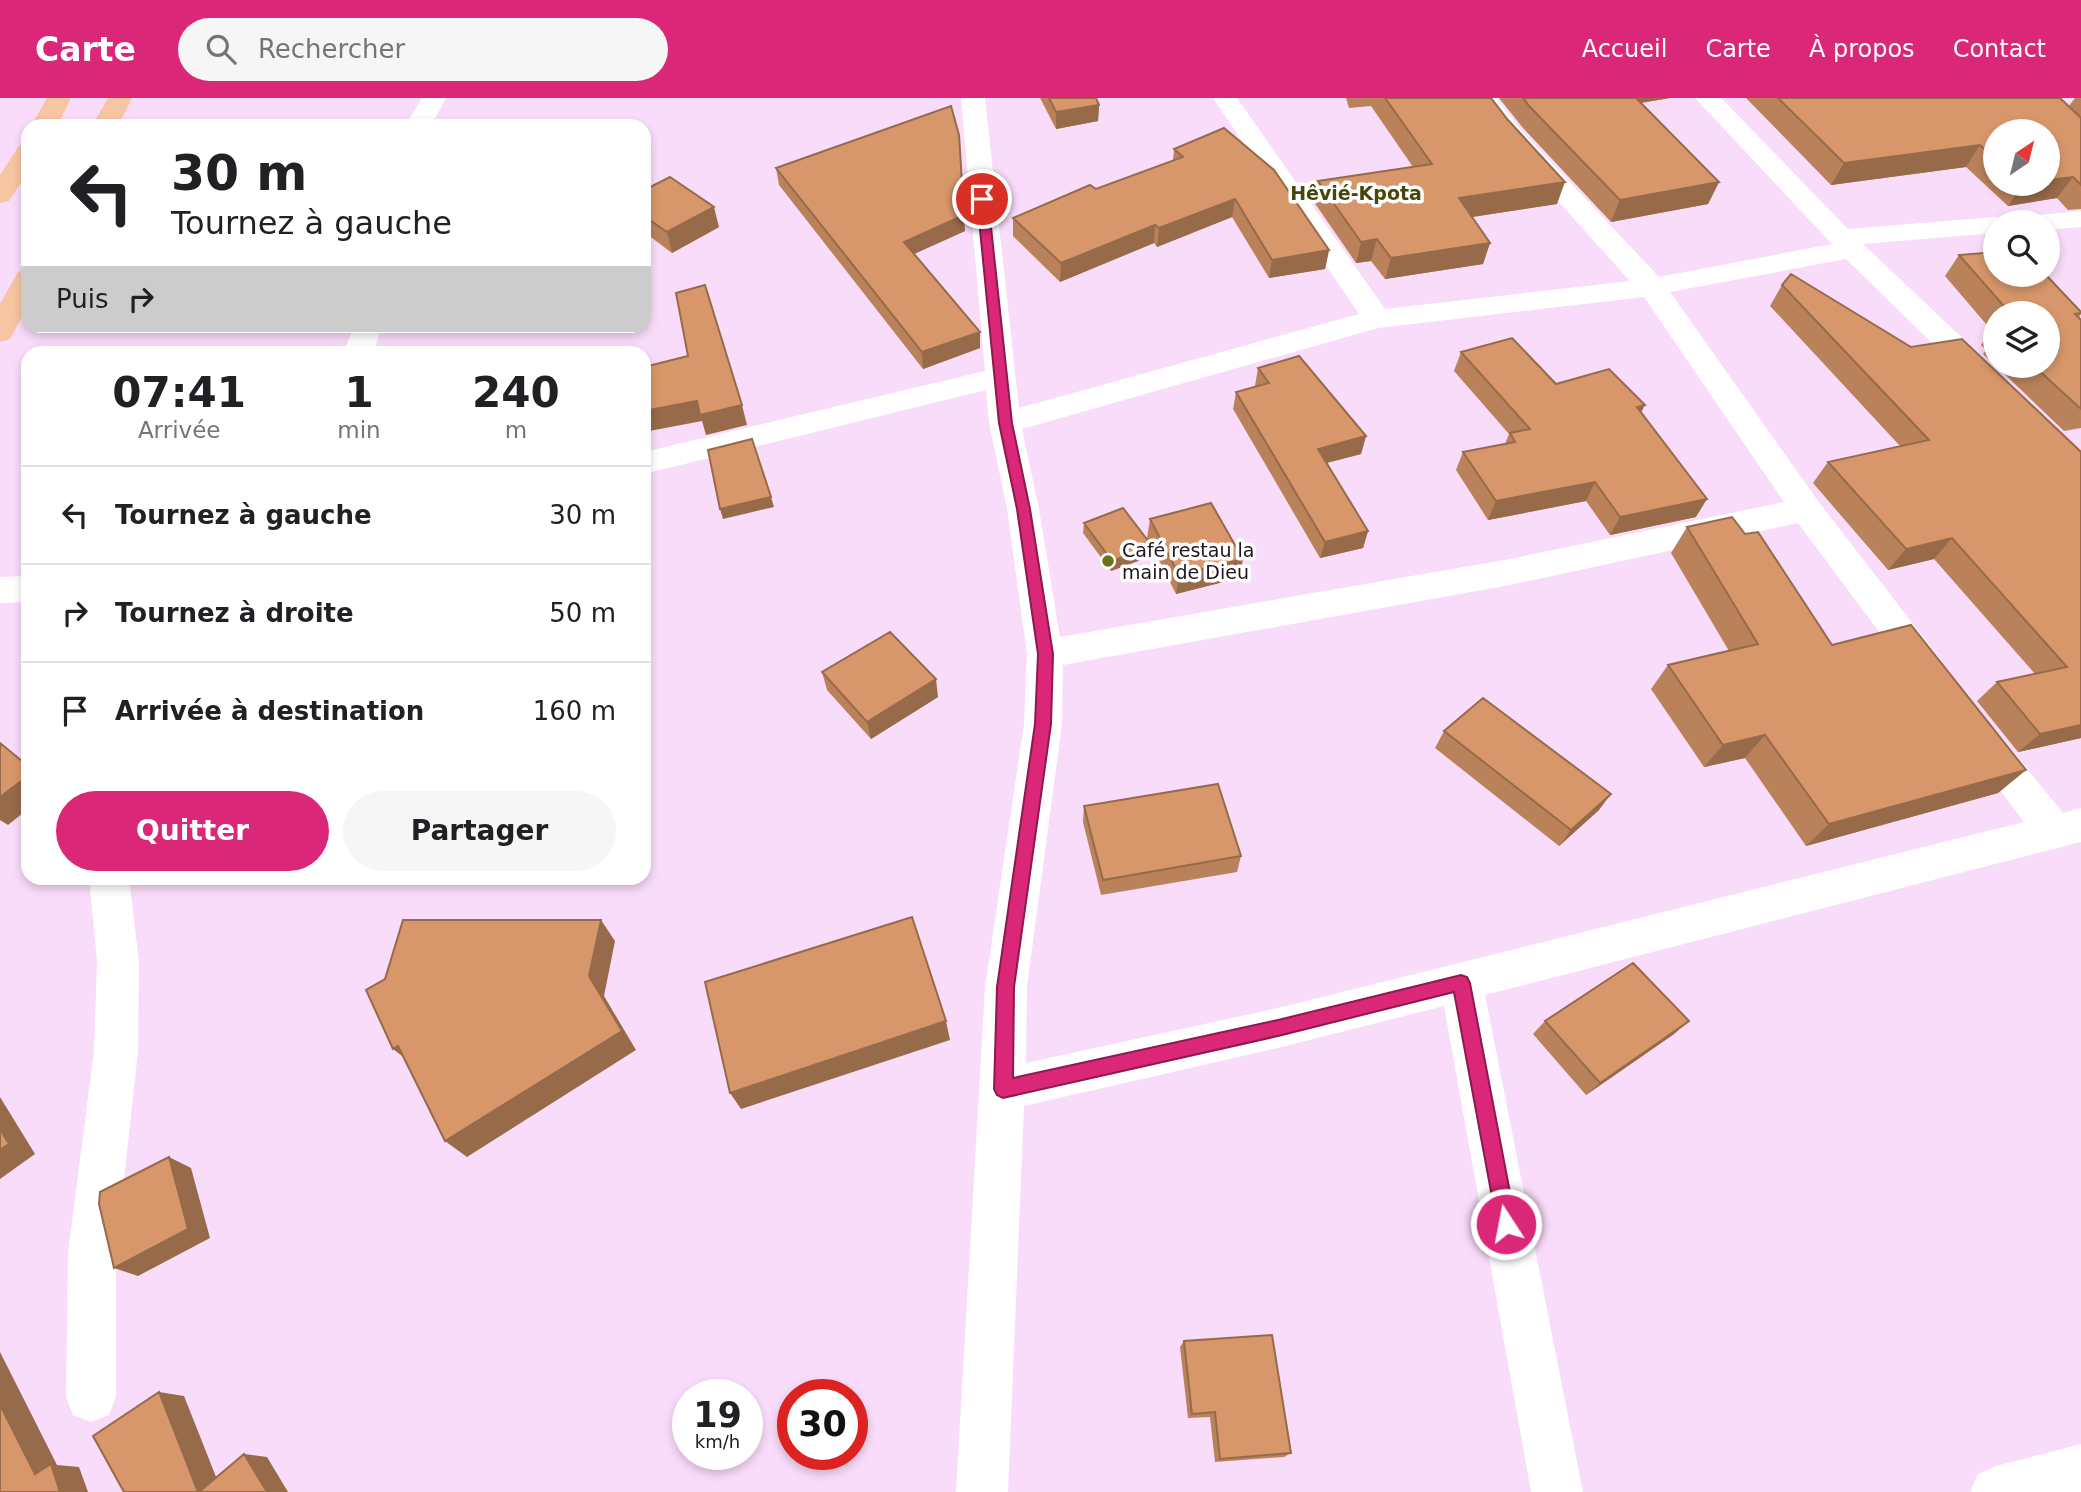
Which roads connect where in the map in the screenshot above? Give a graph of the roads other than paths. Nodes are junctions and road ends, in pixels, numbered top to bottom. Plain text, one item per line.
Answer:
1 (59, 98) edge
2 (120, 98) edge
3 (433, 98) edge
4 (973, 98) edge
5 (1225, 98) edge
6 (1483, 98) edge
7 (1707, 98) edge
8 (48, 119) edge
9 (109, 119) edge
10 (422, 119) edge
11 (21, 163) edge
12 (0, 195) edge
13 (2081, 219) edge
14 (2060, 220) edge
15 (1983, 226) edge
16 (1847, 243) junction
17 (1652, 287) junction
18 (21, 292) edge
19 (1377, 319) junction
20 (0, 332) edge
21 (1000, 377) junction
22 (2001, 393) edge
23 (1005, 423) junction
24 (651, 461) edge
25 (1806, 509) junction
26 (21, 589) edge
27 (0, 590) edge
28 (1045, 654) junction
29 (2067, 827) edge
30 (110, 885) edge
31 (1461, 983) junction
32 (1003, 1089) junction
33 (91, 1397) dead end
34 (2081, 1470) edge
35 (982, 1492) edge
36 (1557, 1492) edge
37 (1996, 1492) edge

1 - 8 main road
2 - 9 main road
3 - 10 street
4 - 21 street
5 - 19 street
6 - 17 street
7 - 16 street
11 - 12 main road
13 - 14 street
15 - 16 street
16 - 17 street
16 - 22 street
17 - 19 street
17 - 25 street
18 - 20 main road
19 - 23 street
21 - 23 street
21 - 24 street
23 - 28 street
25 - 28 street
25 - 29 street
26 - 27 street
28 - 32 street
29 - 31 street
30 - 33 street
31 - 32 street
31 - 36 street
32 - 35 street
34 - 37 street

